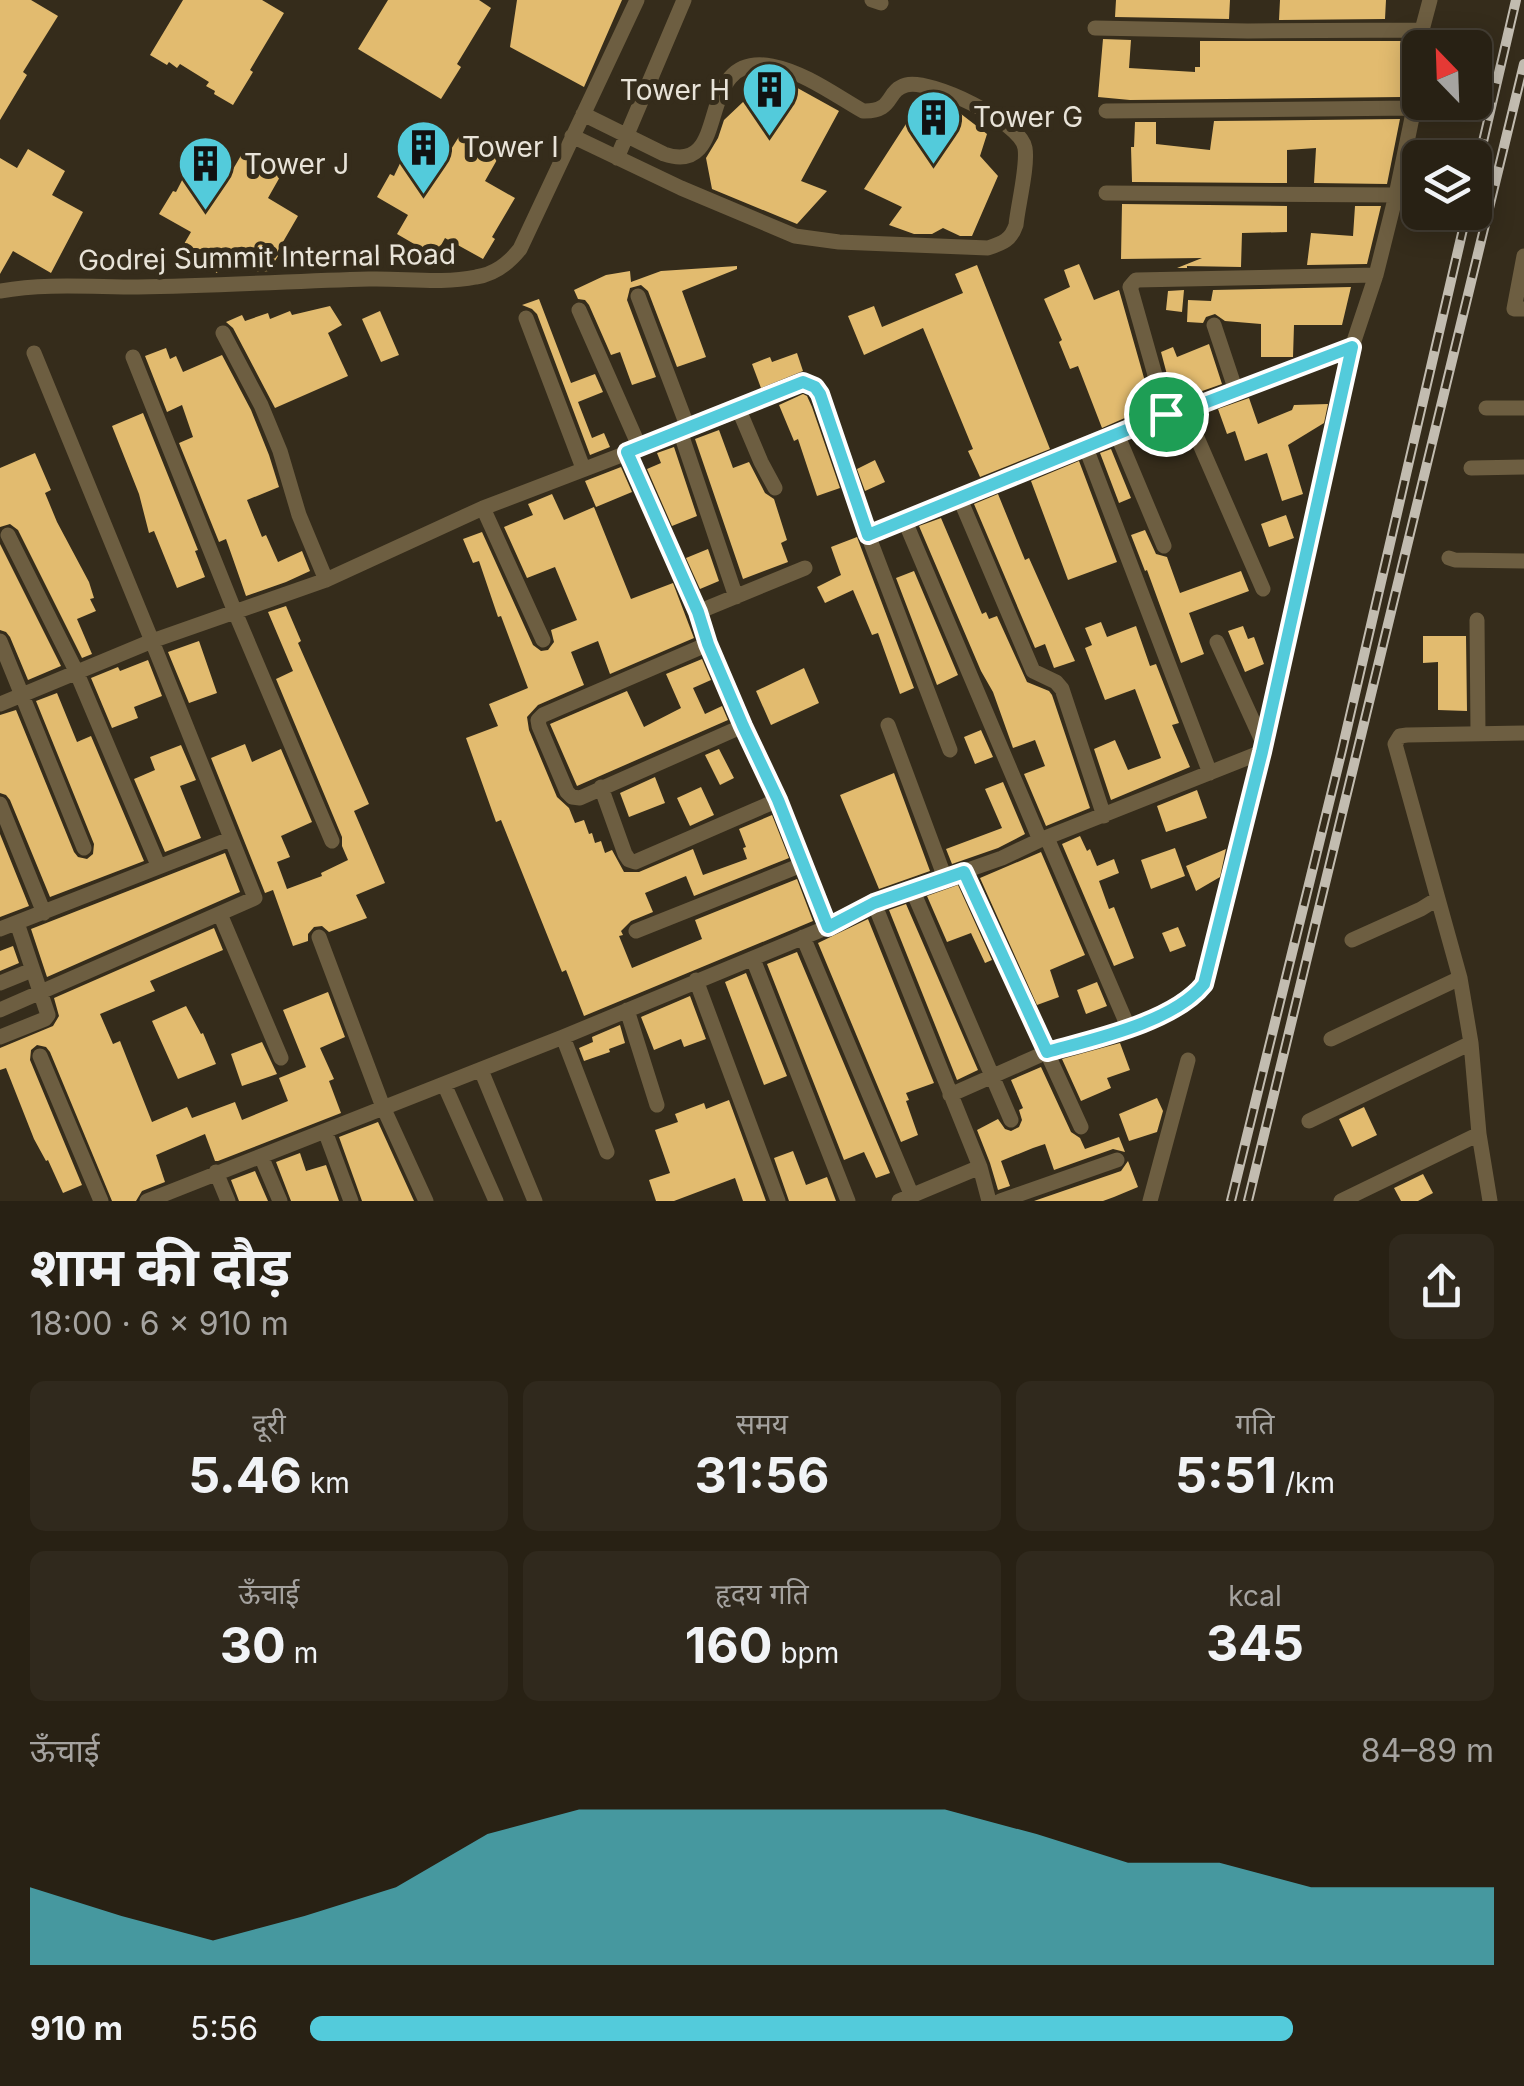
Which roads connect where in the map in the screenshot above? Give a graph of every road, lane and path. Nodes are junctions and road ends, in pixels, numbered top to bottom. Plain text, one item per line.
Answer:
1 (638, 0) edge
2 (684, 0) edge
3 (1430, 0) edge
4 (1095, 28) dead end
5 (1402, 30) edge
6 (1422, 30) edge
7 (1402, 108) edge
8 (1106, 111) dead end
9 (583, 114) junction
10 (1412, 120) edge
11 (572, 136) junction
12 (628, 136) junction
13 (617, 158) junction
14 (1106, 192) dead end
15 (1396, 195) junction
16 (1524, 256) edge
17 (1376, 275) junction
18 (0, 291) edge
19 (638, 296) dead end
20 (1524, 309) edge
21 (579, 310) dead end
22 (526, 318) dead end
23 (1214, 325) dead end
24 (223, 333) dead end
25 (1352, 347) junction
26 (34, 353) dead end
27 (133, 357) dead end
28 (1236, 391) junction
29 (1486, 408) dead end
30 (1524, 408) edge
31 (739, 410) junction
32 (1186, 410) junction
33 (1166, 414) junction
34 (684, 430) junction
35 (1118, 434) junction
36 (1086, 448) junction
37 (633, 449) junction
38 (583, 468) junction
39 (1471, 468) dead end
40 (1524, 468) edge
41 (776, 488) dead end
42 (960, 499) junction
43 (483, 508) junction
44 (904, 520) junction
45 (8, 535) dead end
46 (868, 535) junction
47 (1164, 546) dead end
48 (1449, 558) dead end
49 (1524, 562) edge
50 (805, 568) dead end
51 (326, 580) junction
52 (1263, 589) dead end
53 (736, 597) junction
54 (235, 612) junction
55 (698, 612) junction
56 (1477, 620) dead end
57 (543, 640) dead end
58 (152, 641) junction
59 (0, 642) edge
60 (1217, 642) dead end
61 (708, 644) junction
62 (76, 671) junction
63 (21, 695) junction
64 (0, 704) edge
65 (888, 725) dead end
66 (743, 726) junction
67 (1478, 733) junction
68 (1524, 734) edge
69 (1262, 747) junction
70 (950, 750) dead end
71 (1210, 773) junction
72 (601, 787) junction
73 (778, 800) junction
74 (0, 804) edge
75 (1104, 816) junction
76 (230, 838) junction
77 (1043, 839) junction
78 (332, 842) dead end
79 (84, 848) dead end
80 (804, 864) junction
81 (158, 865) junction
82 (964, 872) junction
83 (944, 878) junction
84 (912, 889) junction
85 (1437, 898) junction
86 (874, 903) junction
87 (44, 913) junction
88 (220, 914) junction
89 (17, 923) junction
90 (828, 927) junction
91 (0, 929) edge
92 (636, 932) dead end
93 (319, 937) dead end
94 (803, 937) junction
95 (1352, 940) dead end
96 (753, 959) junction
97 (32, 970) junction
98 (1460, 978) junction
99 (696, 980) junction
100 (0, 983) edge
101 (41, 993) junction
102 (0, 1010) edge
103 (627, 1010) junction
104 (1129, 1029) junction
105 (0, 1037) edge
106 (563, 1037) junction
107 (1331, 1039) dead end
108 (1471, 1044) junction
109 (1047, 1052) junction
110 (40, 1056) dead end
111 (281, 1058) dead end
112 (1188, 1060) dead end
113 (481, 1070) junction
114 (994, 1077) junction
115 (444, 1084) junction
116 (950, 1095) junction
117 (658, 1105) dead end
118 (383, 1107) junction
119 (1011, 1120) dead end
120 (1309, 1121) dead end
121 (1081, 1128) dead end
122 (325, 1131) junction
123 (1479, 1134) junction
124 (608, 1152) dead end
125 (261, 1156) junction
126 (1116, 1160) dead end
127 (980, 1167) junction
128 (216, 1172) junction
129 (906, 1198) edge
130 (157, 1199) edge
131 (101, 1201) edge
132 (228, 1201) edge
133 (280, 1201) edge
134 (351, 1201) edge
135 (426, 1201) edge
136 (496, 1201) edge
137 (535, 1201) edge
138 (778, 1201) edge
139 (848, 1201) edge
140 (989, 1201) edge
141 (1000, 1201) edge
142 (1150, 1201) edge
143 (1341, 1201) edge
144 (1490, 1201) edge

1 - 9 street, Godrej Summit Internal Road
2 - 12 street
3 - 6 street
4 - 5 street
7 - 8 street
9 - 11 street, Godrej Summit Internal Road
9 - 12 street
10 - 15 street
11 - 13 street
11 - 18 street, Godrej Summit Internal Road
12 - 13 street
12 - 13 street
14 - 15 street
15 - 17 street
16 - 20 street
17 - 25 street
17 - 33 street
19 - 34 street
21 - 37 street
22 - 38 street
23 - 28 street
24 - 51 street
25 - 28 street
25 - 69 street
26 - 58 street
27 - 54 street
28 - 32 street
29 - 30 street
31 - 34 street
31 - 41 street
31 - 46 street
32 - 33 street
32 - 52 street
33 - 35 street
34 - 37 street
34 - 53 street
35 - 36 street
35 - 47 street
36 - 42 street
36 - 71 street
37 - 38 street
37 - 55 street
38 - 43 street
39 - 40 street
42 - 44 street
42 - 75 street
43 - 51 street
43 - 57 street
44 - 46 street
44 - 77 street
45 - 62 street
46 - 70 street
48 - 49 street
50 - 53 street
51 - 54 street
53 - 55 street
54 - 58 street
54 - 78 street
55 - 61 street
56 - 67 street
58 - 62 street
58 - 76 street
59 - 63 street
60 - 69 street
61 - 66 street
61 - 72 street
62 - 63 street
62 - 81 street
63 - 64 street
63 - 79 street
65 - 83 street
66 - 72 street
66 - 73 street
67 - 68 street
67 - 85 street
69 - 71 street
69 - 104 street
71 - 75 street
72 - 73 street
73 - 80 street
74 - 87 street
75 - 77 street
76 - 81 street
76 - 88 street
77 - 82 street
77 - 104 street
80 - 90 street
80 - 92 street
81 - 87 street
82 - 83 street
82 - 109 street
83 - 84 street
84 - 86 street
84 - 114 street
85 - 95 street
85 - 98 street
86 - 90 street
86 - 116 street
87 - 89 street
88 - 101 street
88 - 111 street
89 - 91 street
89 - 97 street
90 - 94 street
93 - 118 street
94 - 96 street
94 - 129 street
96 - 99 street
96 - 139 street
97 - 100 street
97 - 101 street
98 - 107 street
98 - 108 street
99 - 103 street
99 - 138 street
101 - 102 street
101 - 105 street
103 - 106 street
103 - 117 street
104 - 109 street
106 - 113 street
106 - 124 street
108 - 120 street
108 - 123 street
109 - 114 street
109 - 121 street
110 - 131 street
112 - 142 street
113 - 115 street
113 - 137 street
114 - 116 street
114 - 119 street
115 - 118 street
115 - 136 street
116 - 127 street
118 - 122 street
118 - 135 street
122 - 125 street
122 - 134 street
123 - 143 street
123 - 144 street
125 - 128 street
125 - 133 street
126 - 141 street
127 - 129 street
127 - 140 street
128 - 130 street
128 - 132 street

